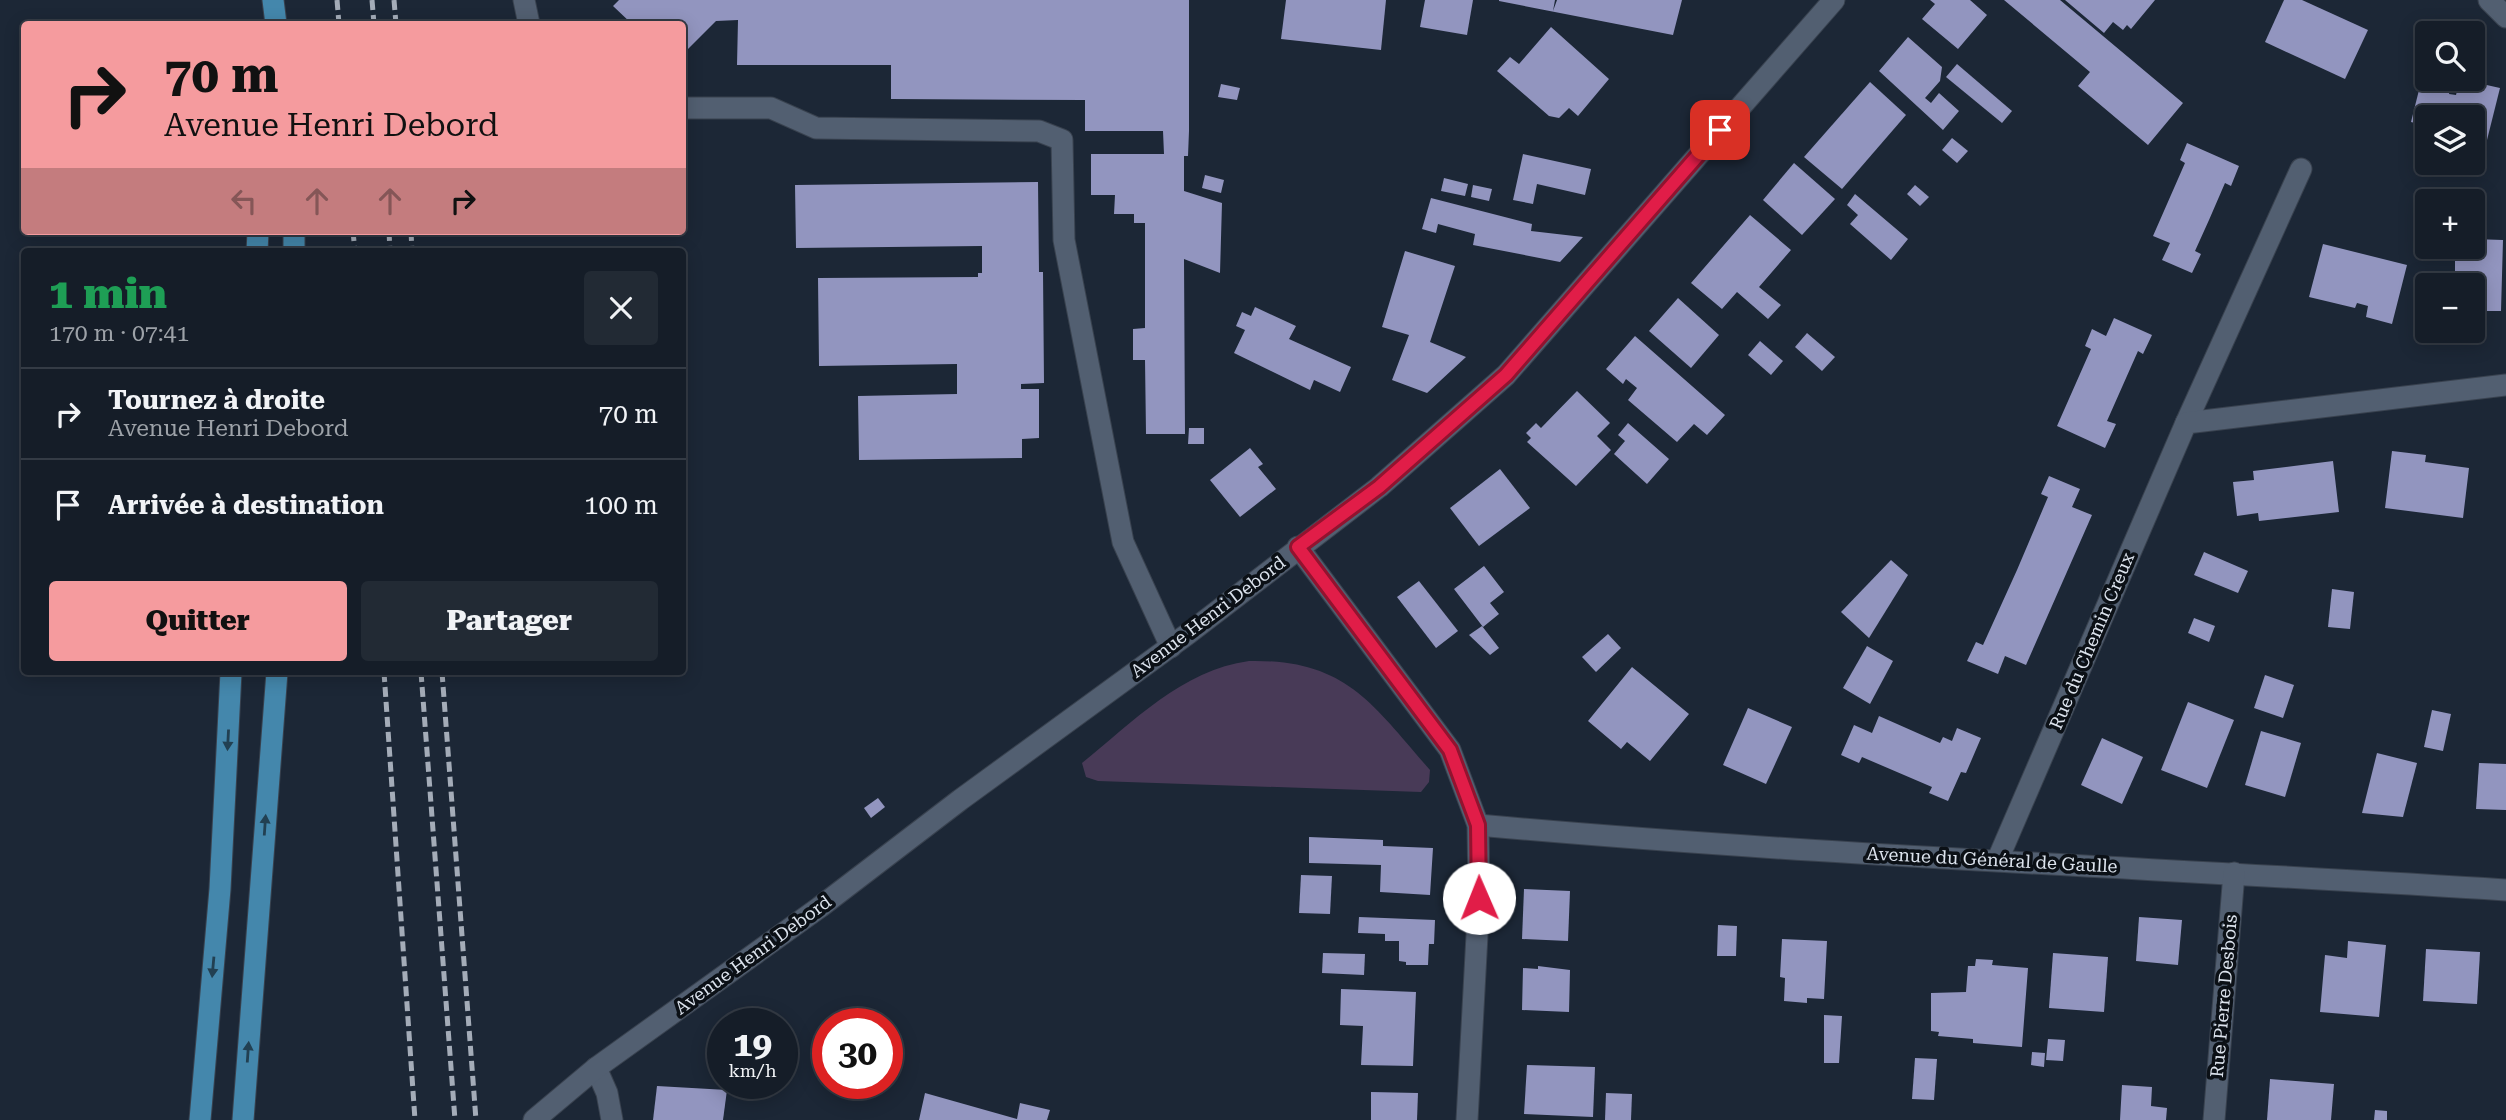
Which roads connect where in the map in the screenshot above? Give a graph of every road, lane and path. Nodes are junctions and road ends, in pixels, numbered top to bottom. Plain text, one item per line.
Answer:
1 (264, 0) edge
2 (273, 0) edge
3 (524, 0) edge
4 (1834, 0) edge
5 (2489, 0) edge
6 (2506, 17) edge
7 (263, 21) edge
8 (276, 21) edge
9 (528, 21) edge
10 (686, 108) edge
11 (2301, 169) dead end
12 (2506, 385) edge
13 (2186, 423) junction
14 (1298, 547) junction
15 (1171, 647) junction
16 (231, 675) edge
17 (276, 675) edge
18 (1478, 825) junction
19 (1998, 859) junction
20 (2234, 873) junction
21 (2506, 890) edge
22 (596, 1068) junction
23 (200, 1120) edge
24 (243, 1120) edge
25 (534, 1120) edge
26 (612, 1120) edge
27 (1467, 1120) edge
28 (2214, 1120) edge

1 - 7 main road
2 - 8 main road
3 - 9 street
4 - 14 street, Avenue Henri Debord
5 - 6 street
10 - 15 street
11 - 13 street, Rue du Chemin Creux
12 - 13 street
13 - 19 street, Rue du Chemin Creux
14 - 15 street, Avenue Henri Debord
14 - 18 street
15 - 22 street, Avenue Henri Debord
16 -> 23 main road
24 -> 17 main road
18 - 19 street, Avenue du Général de Gaulle
18 - 27 street
19 - 20 street, Avenue du Général de Gaulle
20 - 21 street, Avenue du Général de Gaulle
20 - 28 street, Rue Pierre Desbois
22 - 25 street, Avenue Henri Debord
22 - 26 street

